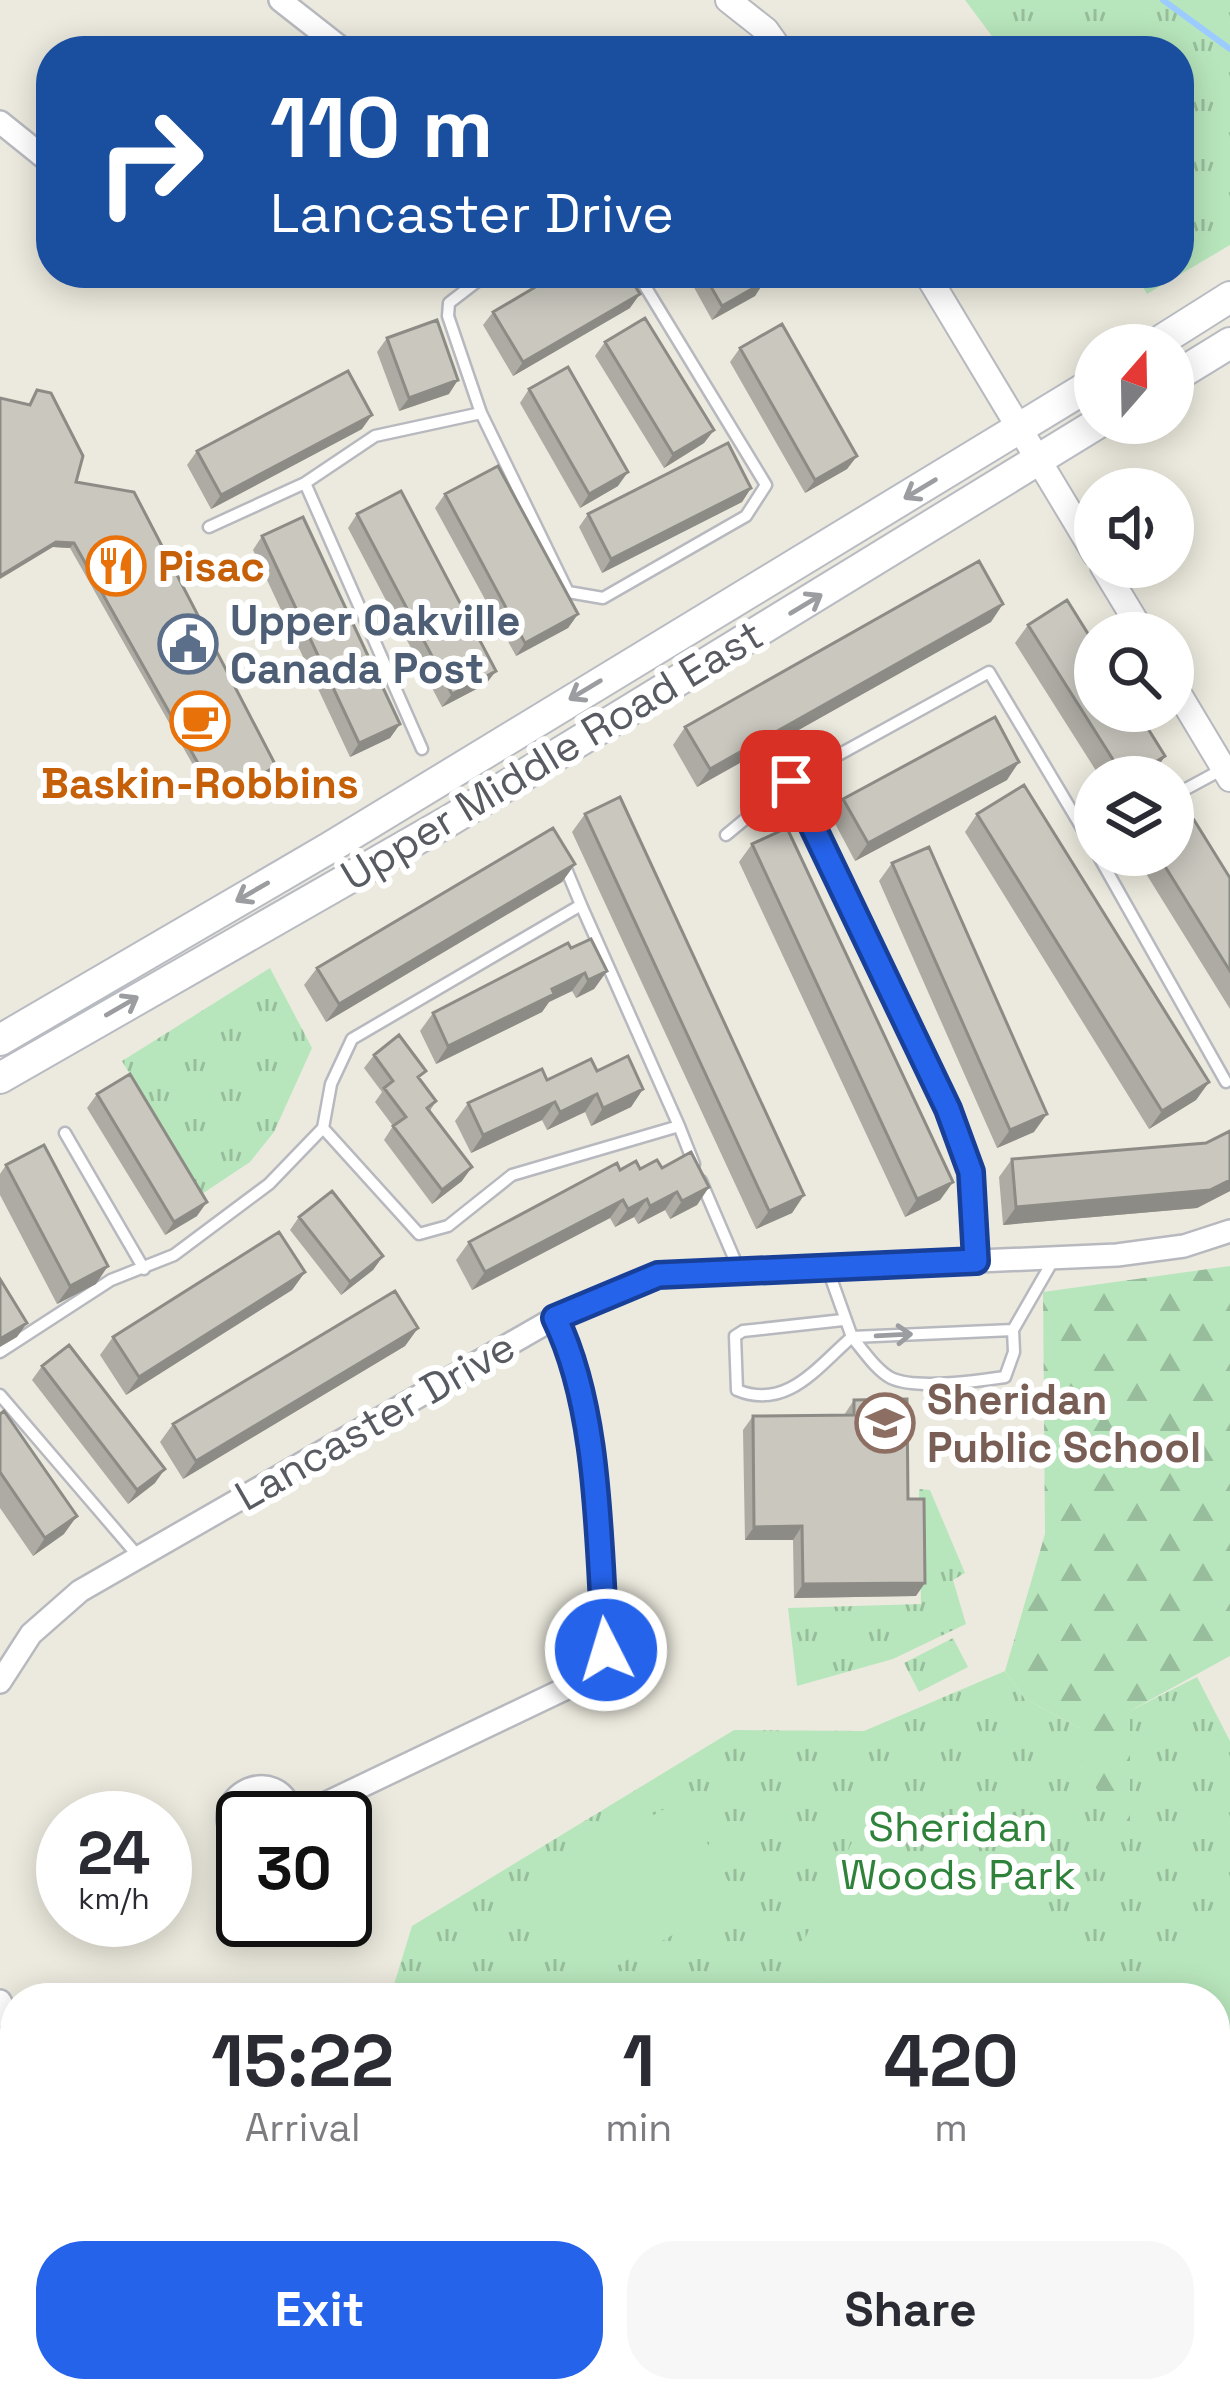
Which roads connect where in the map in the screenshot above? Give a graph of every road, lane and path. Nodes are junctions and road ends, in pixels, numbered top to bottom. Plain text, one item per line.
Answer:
1 (280, 0) edge
2 (728, 0) edge
3 (326, 36) edge
4 (770, 36) edge
5 (0, 122) edge
6 (36, 151) edge
7 (468, 288) edge
8 (647, 288) edge
9 (935, 288) edge
10 (1230, 297) edge
11 (1187, 324) edge
12 (1230, 343) edge
13 (1194, 365) edge
14 (1074, 395) edge
15 (481, 413) junction
16 (1020, 429) junction
17 (1074, 437) edge
18 (1038, 459) junction
19 (305, 483) junction
20 (1074, 519) edge
21 (209, 527) dead end
22 (1194, 717) edge
23 (422, 749) dead end
24 (1228, 771) edge
25 (791, 781) junction
26 (1194, 786) edge
27 (1074, 812) edge
28 (726, 835) dead end
29 (556, 846) edge
30 (1111, 876) edge
31 (581, 905) junction
32 (0, 1040) edge
33 (0, 1078) edge
34 (1226, 1082) dead end
35 (679, 1126) junction
36 (323, 1128) junction
37 (64, 1133) dead end
38 (1230, 1231) edge
39 (1055, 1257) junction
40 (976, 1261) junction
41 (827, 1268) junction
42 (144, 1269) junction
43 (740, 1272) junction
44 (555, 1318) junction
45 (843, 1320) junction
46 (1013, 1330) junction
47 (851, 1337) junction
48 (0, 1352) edge
49 (0, 1395) edge
50 (138, 1556) junction
51 (0, 1682) edge
52 (247, 1791) edge
53 (276, 1791) edge
54 (351, 1791) edge

1 - 3 street
2 - 4 street
5 - 6 street
7 - 15 lane
8 - 15 lane
9 - 16 street
10 - 11 main road
12 - 13 main road
14 - 16 main road, Upper Middle Road East
15 - 19 lane
16 - 18 street
16 -> 32 main road, Upper Middle Road East
17 - 18 main road, Upper Middle Road East
18 - 20 street
33 -> 18 main road, Upper Middle Road East
19 - 21 lane
19 - 23 lane
22 - 24 street
24 - 26 lane
25 - 27 lane
25 - 28 lane
25 - 40 lane
29 - 31 lane
30 - 34 lane
31 - 35 lane
31 - 36 lane
35 - 36 lane
35 - 43 lane
36 - 42 lane
37 - 42 lane
38 - 39 street, Lancaster Drive
39 - 40 street, Lancaster Drive
39 - 46 lane
40 - 41 street, Lancaster Drive
41 - 43 street, Lancaster Drive
41 - 45 lane
42 - 48 lane
43 - 44 street, Lancaster Drive
44 - 50 street, Lancaster Drive
44 - 54 street
45 - 47 lane
45 - 47 lane
47 -> 46 lane
46 - 47 lane
49 - 50 lane
50 - 51 street, Lancaster Drive
52 - 53 street

